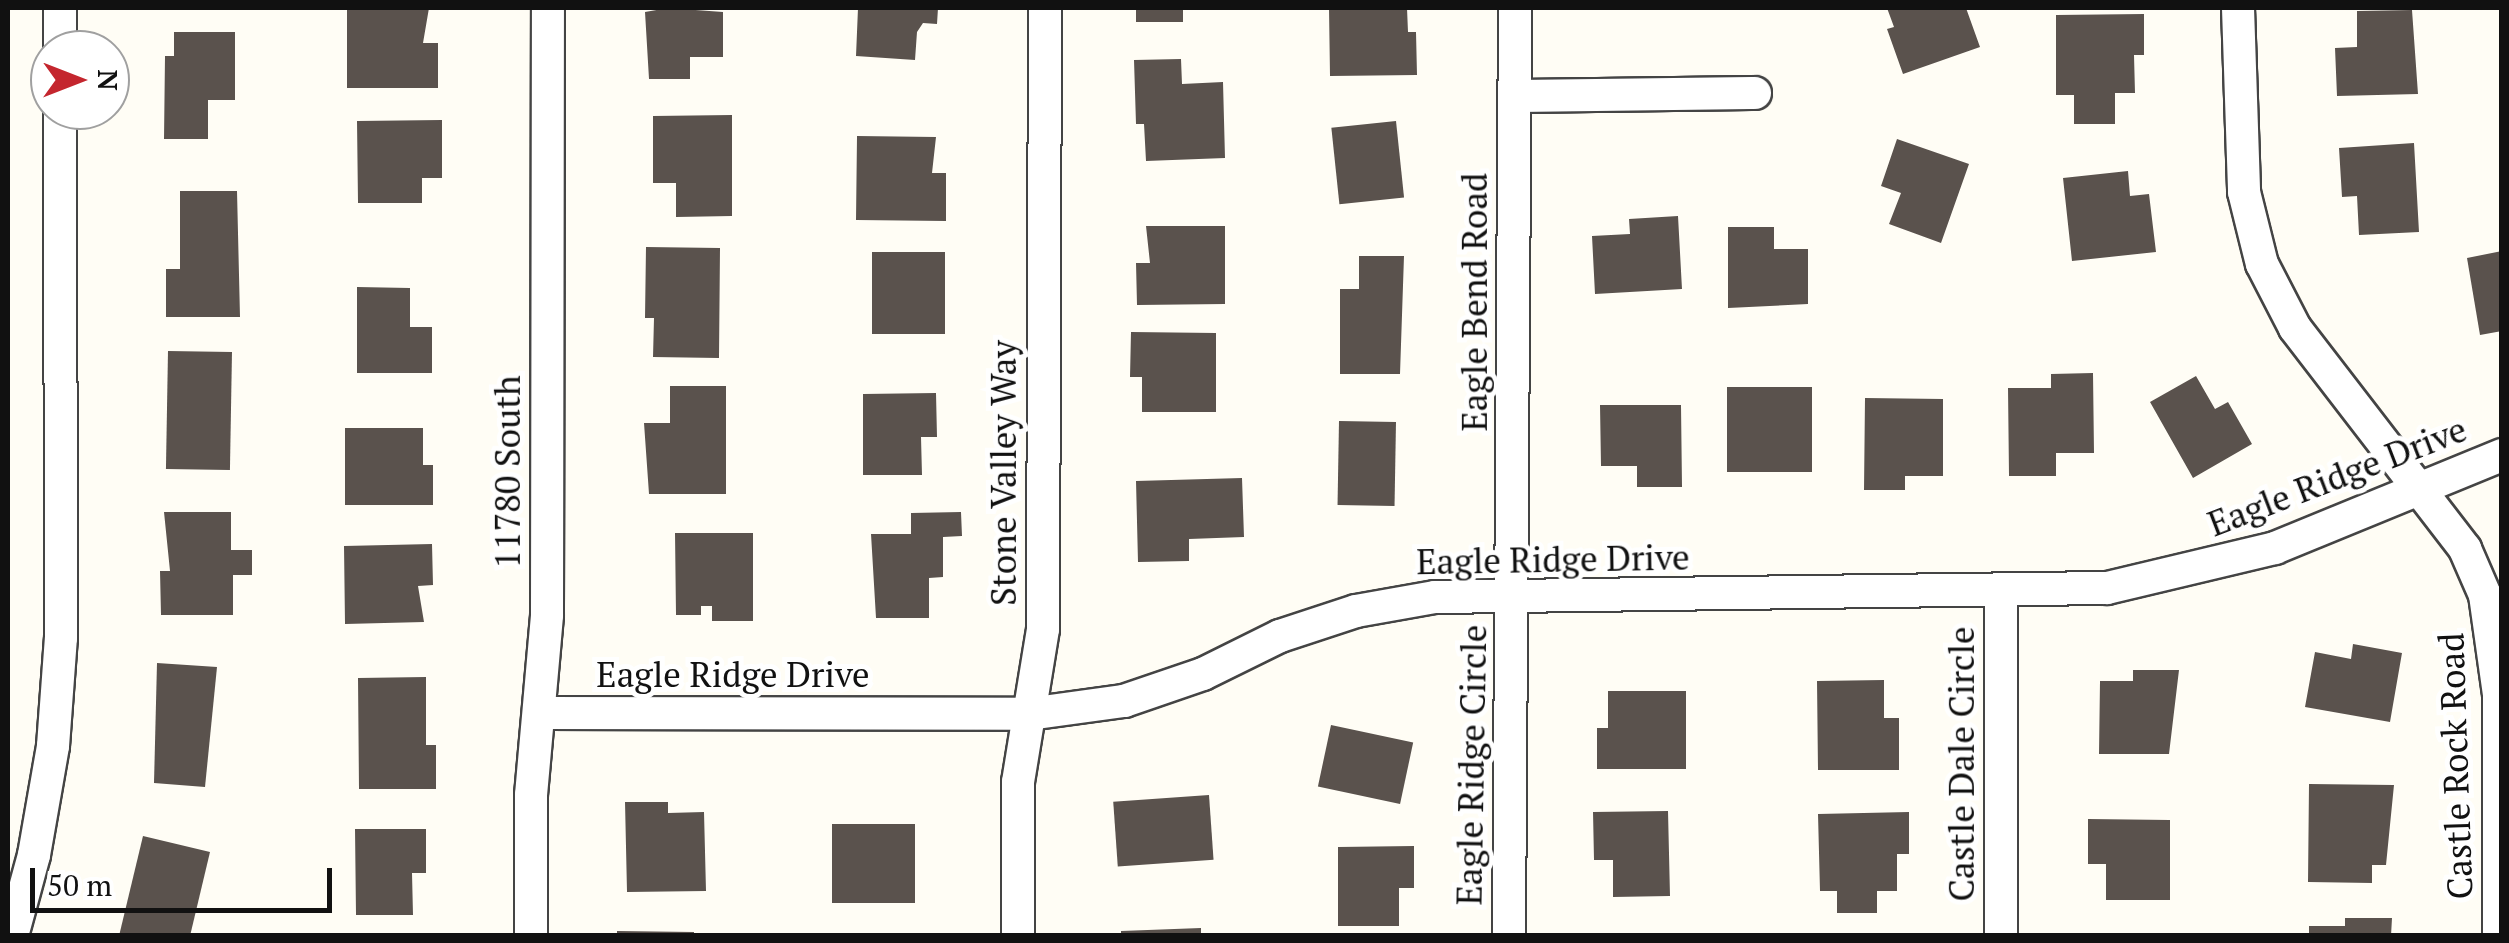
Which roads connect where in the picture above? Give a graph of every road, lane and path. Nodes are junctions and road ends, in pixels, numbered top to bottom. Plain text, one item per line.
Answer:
1 (548, 8) edge
2 (1045, 8) edge
3 (1515, 8) edge
4 (2238, 8) edge
5 (1755, 92) dead end
6 (1515, 96) junction
7 (60, 130) edge
8 (2502, 455) edge
9 (2419, 486) junction
10 (2001, 593) junction
11 (1514, 596) junction
12 (542, 713) junction
13 (1029, 714) junction
14 (12, 936) edge
15 (531, 936) edge
16 (1018, 936) edge
17 (1509, 936) edge
18 (2001, 936) edge
19 (2500, 936) edge

1 - 12 street, 11780 South
2 - 13 street, Stone Valley Way
3 - 6 street, Eagle Bend Road
4 - 9 street, Castle Rock Road
5 - 6 street
6 - 11 street, Eagle Bend Road
7 - 14 street
8 - 9 street, Eagle Ridge Drive
9 - 10 street, Eagle Ridge Drive
9 - 19 street, Castle Rock Road
10 - 11 street, Eagle Ridge Drive
10 - 18 street, Castle Dale Circle
11 - 13 street, Eagle Ridge Drive
11 - 17 street, Eagle Ridge Circle
12 - 13 street, Eagle Ridge Drive
12 - 15 street, 11780 South
13 - 16 street, Stone Valley Way

